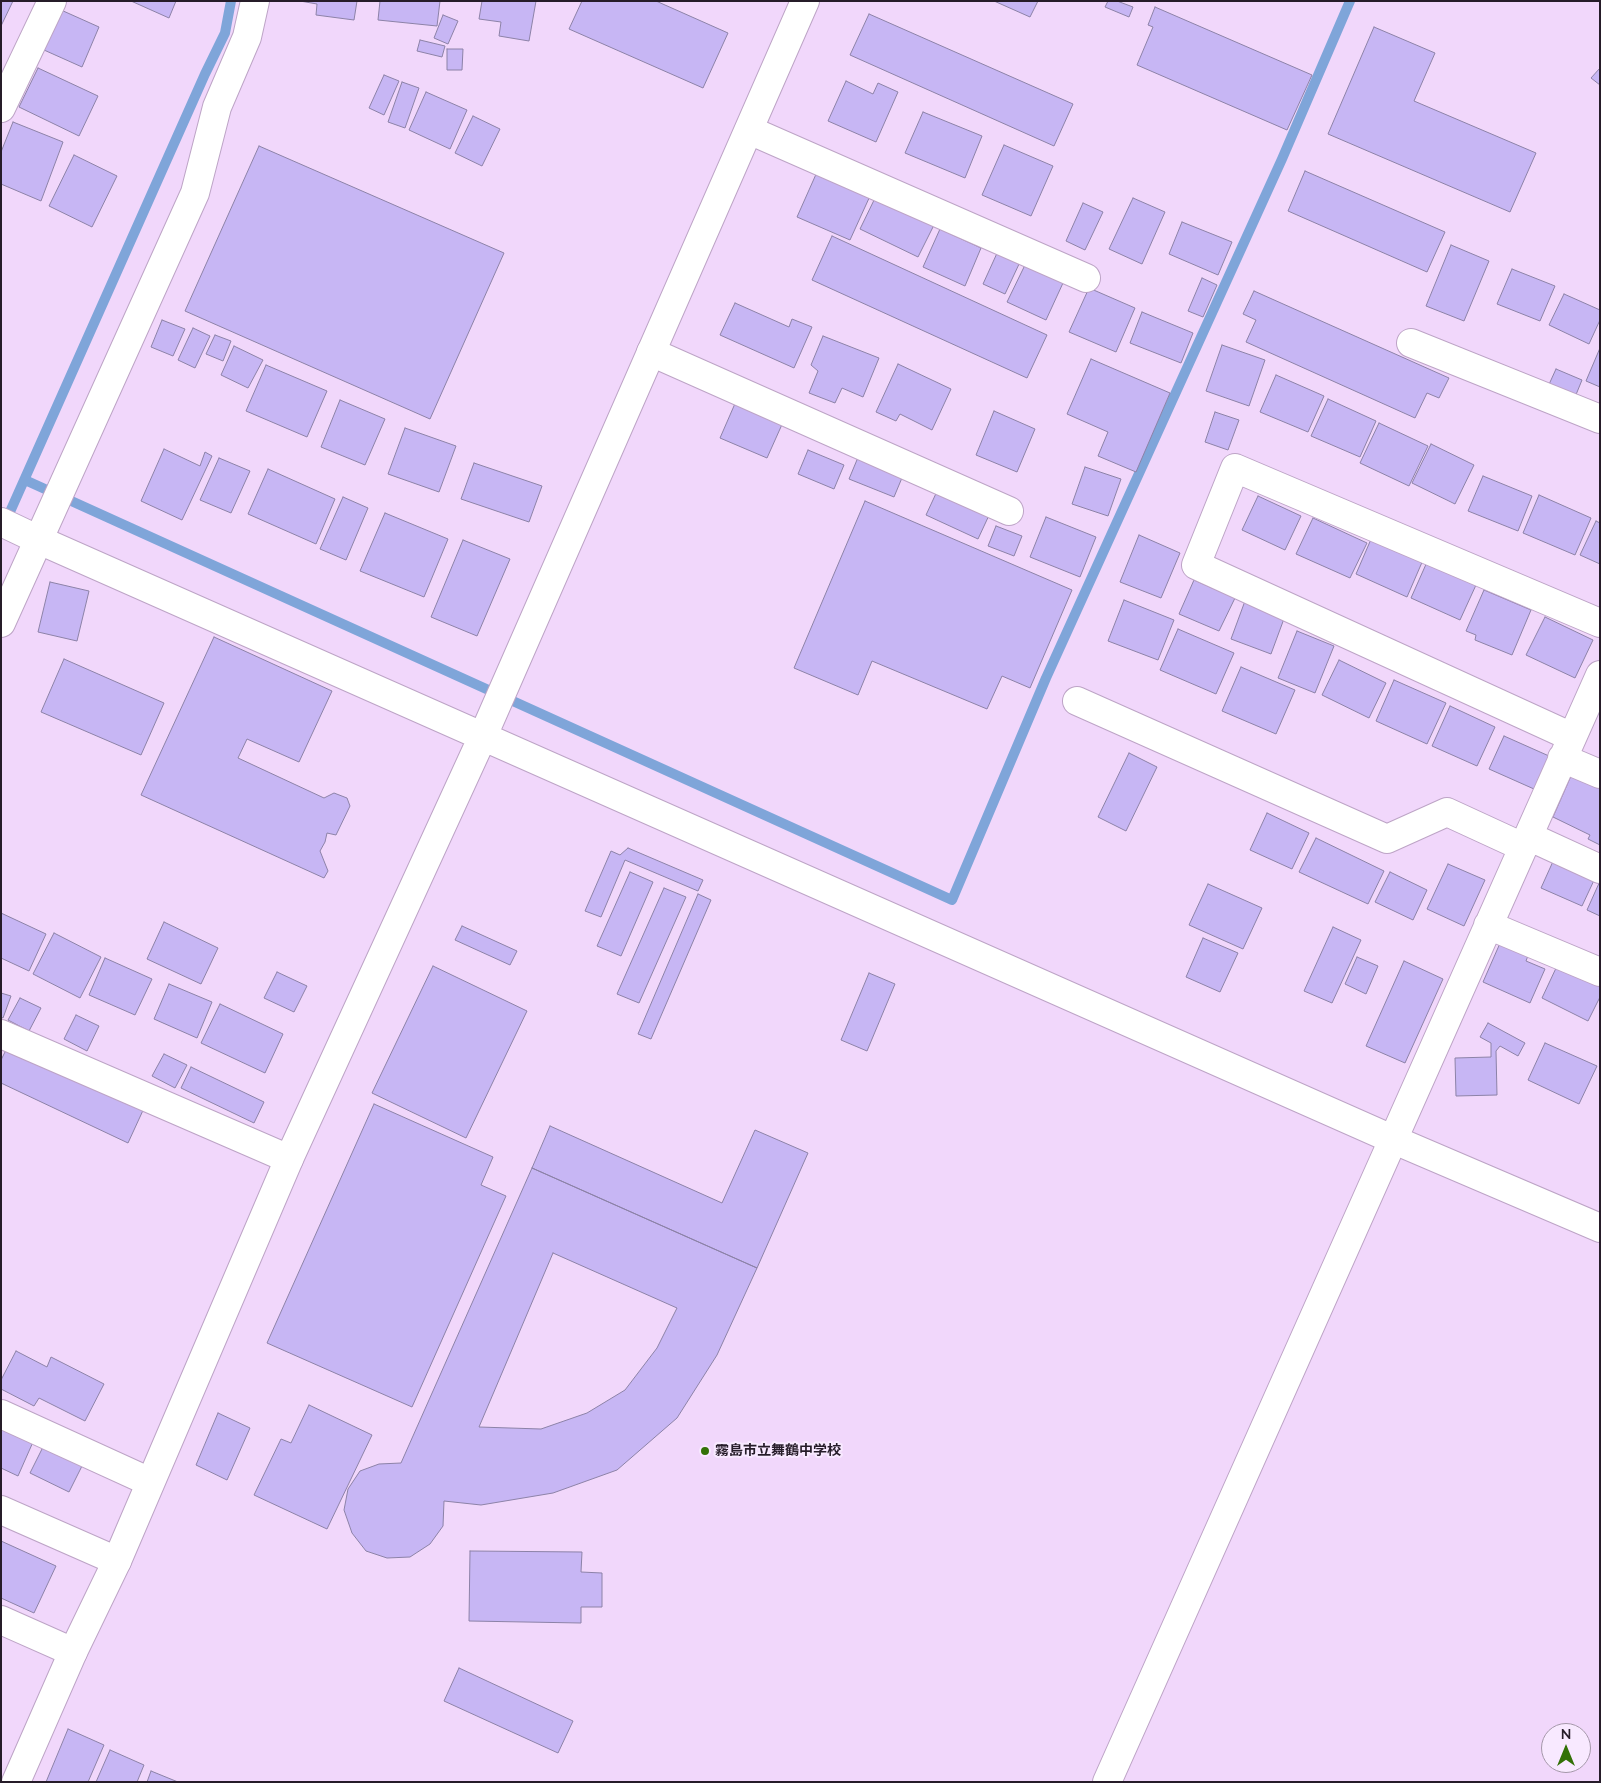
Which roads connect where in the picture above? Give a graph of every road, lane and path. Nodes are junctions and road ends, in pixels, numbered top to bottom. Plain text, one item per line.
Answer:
1 (52, 1) edge
2 (255, 1) edge
3 (805, 1) edge
4 (1, 108) edge
5 (749, 130) junction
6 (1086, 278) dead end
7 (1411, 342) dead end
8 (650, 352) junction
9 (1600, 419) edge
10 (1009, 511) dead end
11 (1, 522) edge
12 (33, 537) junction
13 (1, 623) edge
14 (1600, 623) edge
15 (1599, 679) edge
16 (1077, 701) dead end
17 (483, 736) junction
18 (1567, 748) junction
19 (1600, 774) edge
20 (1525, 841) junction
21 (1600, 869) edge
22 (1488, 925) junction
23 (1600, 972) edge
24 (1, 1034) edge
25 (1392, 1139) junction
26 (289, 1159) junction
27 (1600, 1228) edge
28 (1, 1414) edge
29 (150, 1482) junction
30 (1, 1510) edge
31 (117, 1561) junction
32 (1, 1620) edge
33 (73, 1652) junction
34 (16, 1782) edge
35 (1107, 1782) edge

1 - 4 street
2 - 12 street
3 - 5 street
5 - 6 street
5 - 8 street
7 - 9 street
8 - 10 street
8 - 17 street
11 - 12 street
12 - 13 street
12 - 17 street
14 - 18 street
15 - 18 street
16 - 20 street
17 - 25 street
17 - 26 street
18 - 19 street
18 - 20 street
20 - 21 street
20 - 22 street
22 - 23 street
22 - 25 street
24 - 26 street
25 - 27 street
25 - 35 street
26 - 29 street
28 - 29 street
29 - 31 street
30 - 31 street
31 - 33 street
32 - 33 street
33 - 34 street

